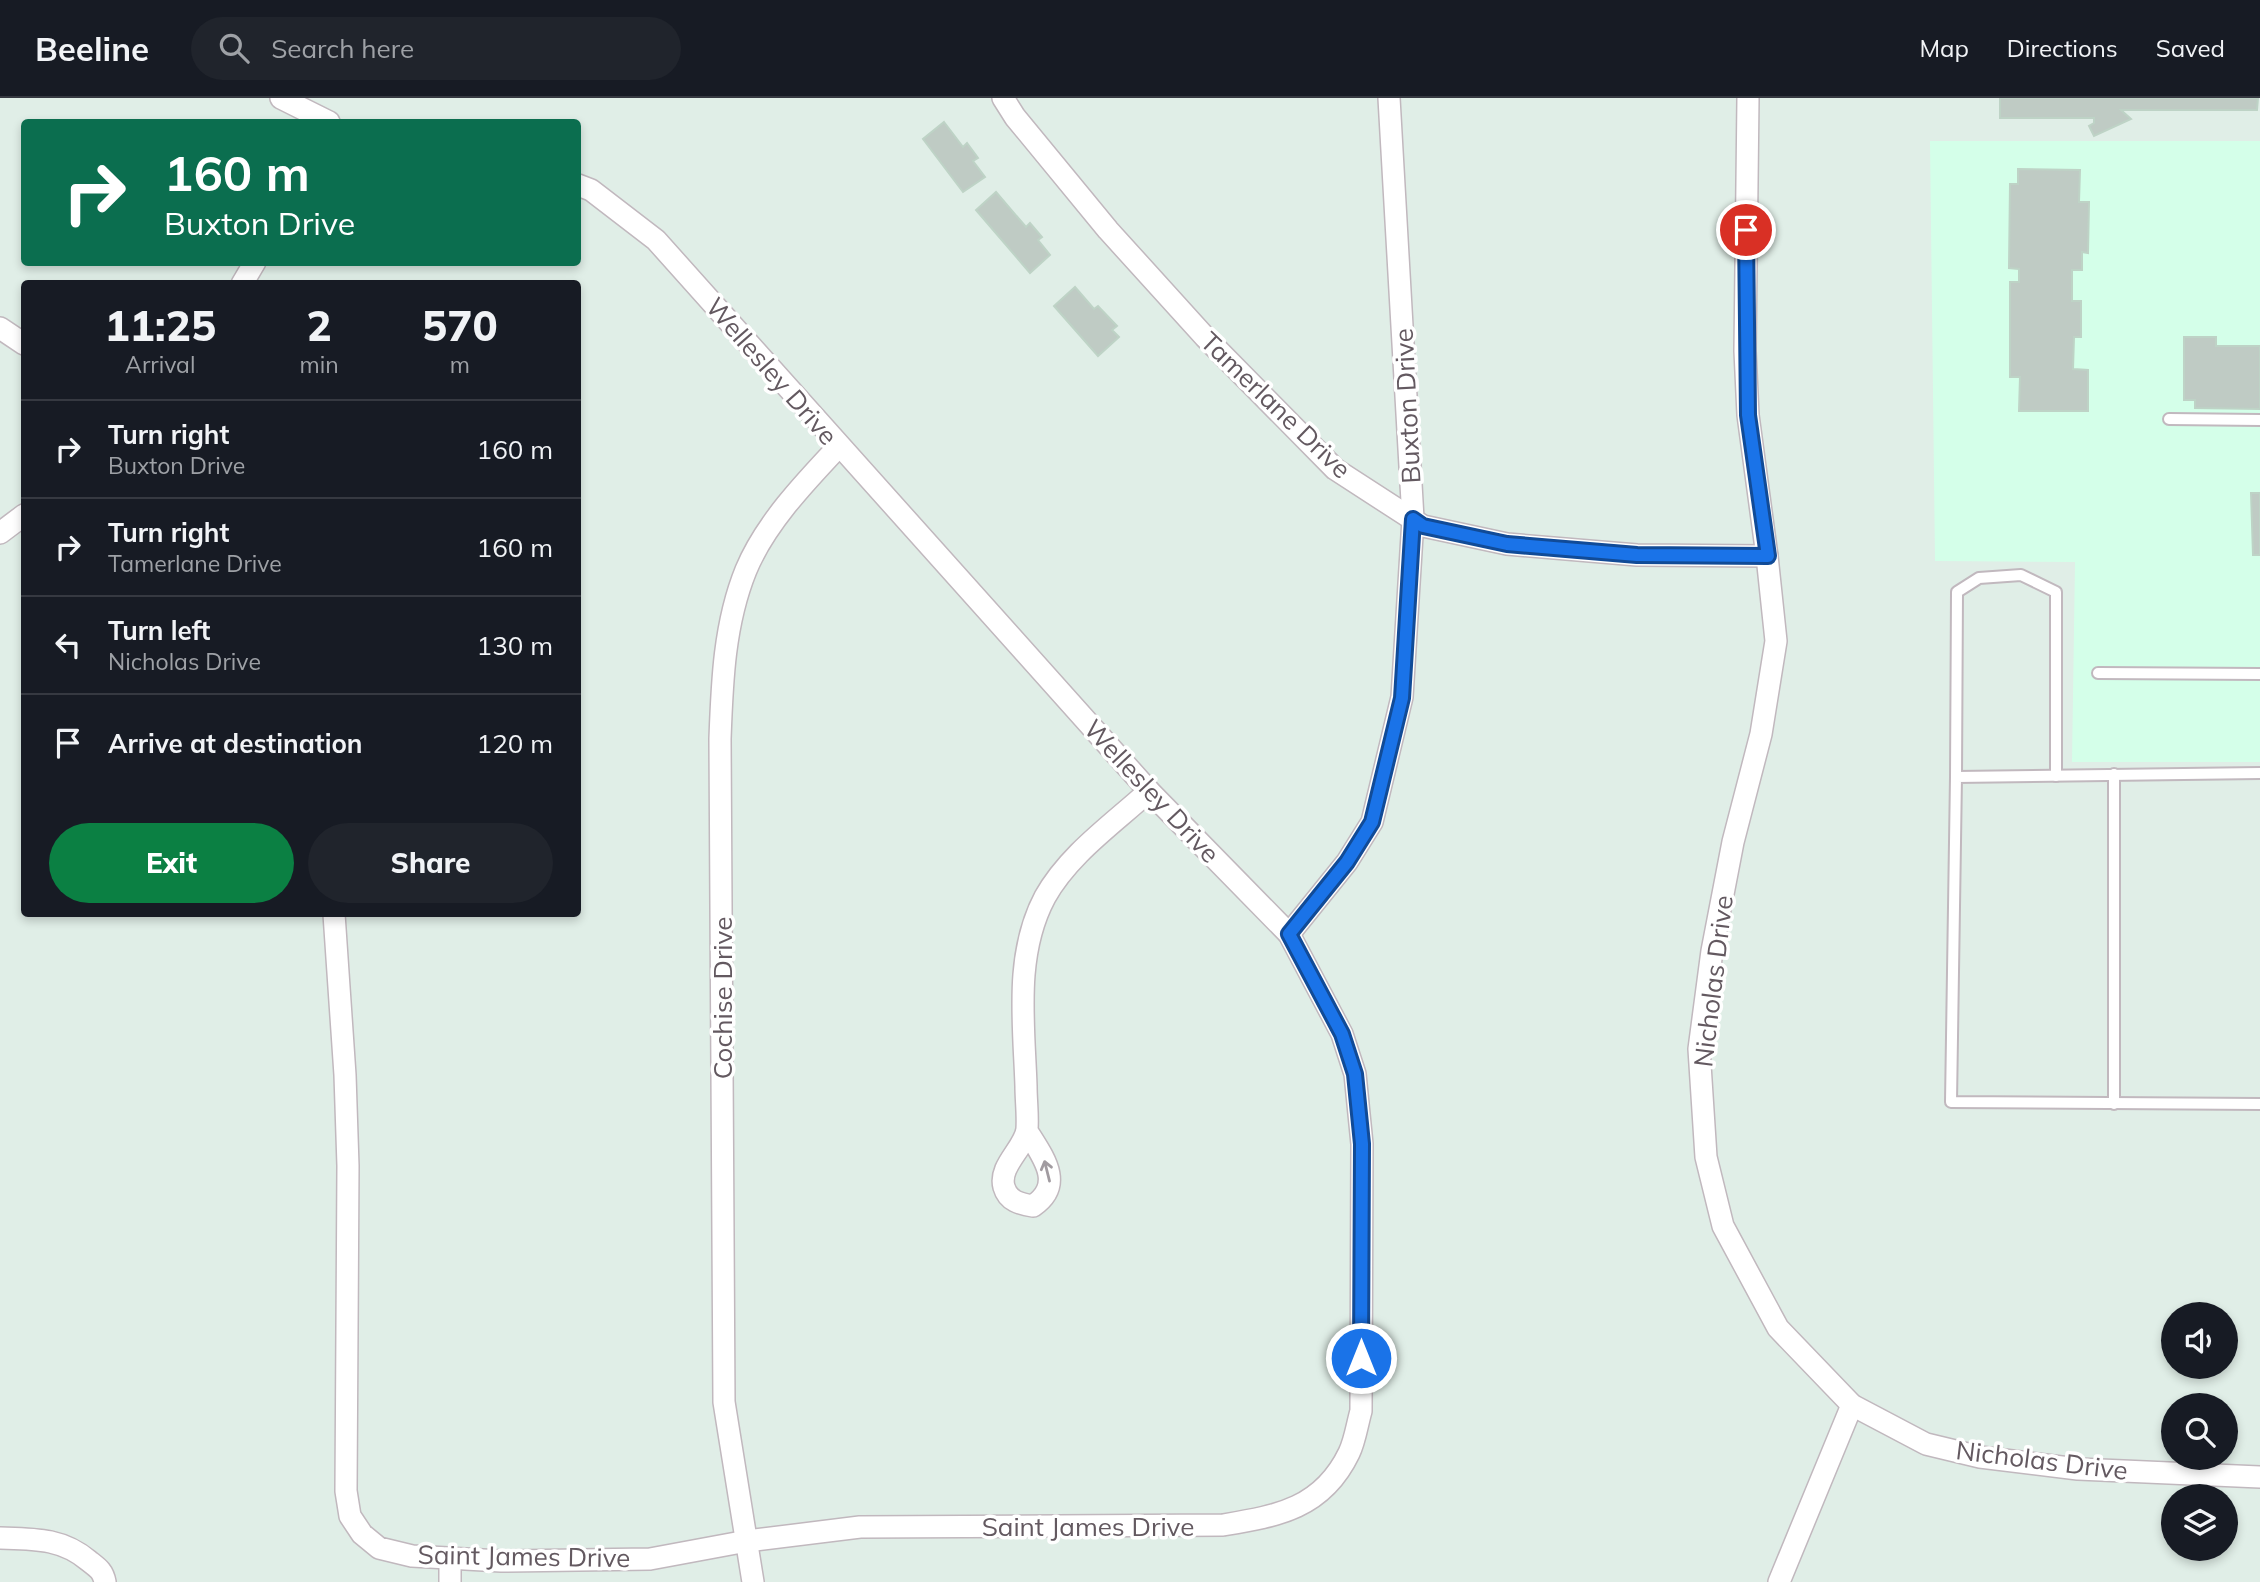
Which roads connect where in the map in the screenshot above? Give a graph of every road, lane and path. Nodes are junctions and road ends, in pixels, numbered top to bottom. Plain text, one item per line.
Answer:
1 (281, 98) edge
2 (1003, 98) edge
3 (1390, 98) edge
4 (1748, 98) edge
5 (318, 115) edge
6 (581, 186) edge
7 (0, 328) edge
8 (21, 342) edge
9 (2169, 419) dead end
10 (2260, 419) edge
11 (839, 446) junction
12 (21, 516) edge
13 (1413, 519) junction
14 (0, 533) edge
15 (1768, 556) junction
16 (2098, 673) dead end
17 (2260, 674) edge
18 (2260, 773) edge
19 (2114, 774) junction
20 (2056, 775) junction
21 (1956, 777) junction
22 (1149, 791) junction
23 (334, 917) edge
24 (1289, 934) junction
25 (2114, 1104) junction
26 (2260, 1104) edge
27 (1027, 1131) dead end
28 (1852, 1405) junction
29 (2260, 1476) edge
30 (1271, 1517) joint
31 (0, 1538) edge
32 (747, 1541) junction
33 (450, 1559) junction
34 (105, 1582) edge
35 (450, 1582) edge
36 (753, 1582) edge
37 (1780, 1582) edge

1 - 5 street
2 - 13 street, Tamerlane Drive
3 - 13 street, Buxton Drive
4 - 15 street, Nicholas Drive
6 - 11 street, Wellesley Drive
7 - 8 street
9 - 10 lane
11 - 22 street, Wellesley Drive
11 - 32 street, Cochise Drive
12 - 14 street
13 - 15 street, Tamerlane Drive
13 - 24 street, Buxton Drive
15 - 28 street, Nicholas Drive
16 - 17 lane
18 - 19 lane
19 - 20 lane
19 - 25 lane
20 - 21 lane
20 - 21 lane
21 - 25 lane
22 - 24 street, Wellesley Drive
22 - 27 street
23 - 33 street, Saint James Drive
24 - 30 street, Wellesley Drive
25 - 26 lane
28 - 29 street, Nicholas Drive
28 - 37 street
30 - 32 street, Saint James Drive
31 - 34 street
32 - 33 street, Saint James Drive
32 - 36 street, Cochise Drive
33 - 35 street

